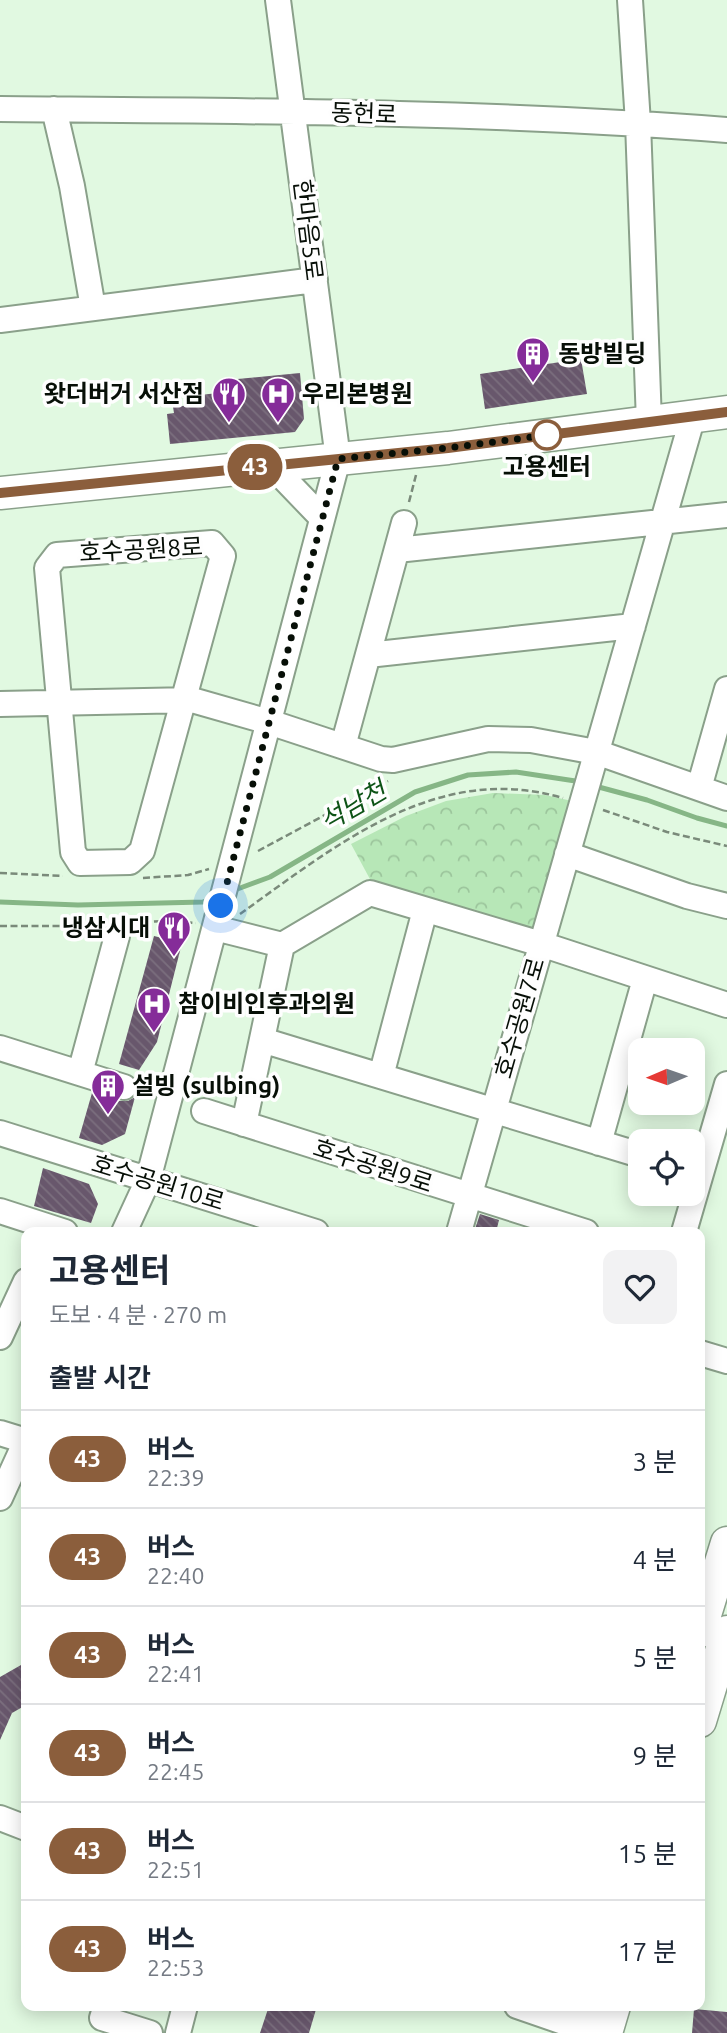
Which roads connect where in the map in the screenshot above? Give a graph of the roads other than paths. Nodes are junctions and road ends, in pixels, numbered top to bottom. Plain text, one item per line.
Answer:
1 (278, 0) edge
2 (630, 0) edge
3 (0, 109) edge
4 (54, 109) junction
5 (293, 112) junction
6 (638, 123) junction
7 (727, 130) edge
8 (314, 280) junction
9 (93, 308) junction
10 (0, 320) edge
11 (727, 412) edge
12 (693, 416) junction
13 (649, 422) junction
14 (338, 459) junction
15 (272, 466) junction
16 (0, 493) edge
17 (727, 515) edge
18 (322, 519) junction
19 (662, 522) junction
20 (404, 523) road end
21 (397, 550) junction
22 (633, 626) junction
23 (368, 655) junction
24 (727, 689) edge
25 (183, 700) junction
26 (60, 703) junction
27 (0, 704) edge
28 (269, 722) junction
29 (343, 746) junction
30 (594, 760) junction
31 (699, 788) junction
32 (727, 798) edge
33 (567, 854) junction
34 (727, 906) edge
35 (425, 910) junction
36 (215, 928) junction
37 (117, 936) dead end
38 (541, 944) junction
39 (282, 945) junction
40 (645, 979) junction
41 (727, 1005) edge
42 (262, 1040) junction
43 (0, 1048) edge
44 (80, 1073) junction
45 (381, 1076) junction
46 (727, 1084) edge
47 (124, 1087) dead end
48 (494, 1110) junction
49 (204, 1111) dead end
50 (244, 1124) junction
51 (0, 1133) edge
52 (599, 1143) junction
53 (705, 1149) edge
54 (628, 1151) edge
55 (148, 1180) junction
56 (469, 1197) junction
57 (690, 1206) edge
58 (0, 1211) edge
59 (44, 1227) edge
60 (126, 1227) edge
61 (300, 1227) edge
62 (460, 1227) edge
63 (569, 1227) edge
64 (685, 1227) edge
65 (21, 1290) edge
66 (2, 1326) edge
67 (705, 1354) edge
68 (727, 1361) edge
69 (0, 1433) edge
70 (21, 1439) edge
71 (21, 1452) edge
72 (0, 1498) edge
73 (727, 1543) edge
74 (705, 1615) edge
75 (727, 1632) edge
76 (705, 1705) edge
77 (0, 1818) edge
78 (21, 1826) edge
79 (104, 2011) edge
80 (185, 2011) edge
81 (532, 2011) edge
82 (604, 2011) edge
83 (575, 2025) edge
84 (150, 2033) edge
85 (178, 2033) edge

1 - 5 street, 한마음5로
2 - 6 street
3 - 4 street, 동헌로
4 - 5 street, 동헌로
4 - 9 street
5 - 6 street, 동헌로
5 - 8 street, 한마음5로
6 - 7 street, 동헌로
6 - 13 street
8 - 9 street
8 - 14 street, 한마음5로
9 - 10 street
11 - 12 main road
12 - 13 main road
12 - 19 street
13 - 14 main road
14 - 15 main road
14 - 18 street
15 - 16 main road
15 - 18 street
17 - 19 street
18 - 28 street
19 - 21 street
19 - 22 street
20 - 21 street
21 - 23 street
22 - 23 street
22 - 30 street
23 - 29 street
24 - 31 street
25 - 26 street
25 - 26 street, 호수공원8로
25 - 26 street, 호수공원8로
25 - 28 street
26 - 27 street
28 - 29 street
28 - 36 street
29 - 30 street
30 - 31 street
30 - 33 street, 호수공원7로
31 - 32 street
33 - 34 street
33 - 38 street, 호수공원7로
35 - 38 street
35 - 39 street
35 - 45 street
36 - 39 street
36 - 55 street
37 - 44 street
38 - 40 street
38 - 48 street, 호수공원7로
39 - 42 street
40 - 41 street
40 - 52 street
42 - 45 street
42 - 50 street
43 - 44 street
44 - 47 street
45 - 48 street
46 - 53 street
48 - 52 street
48 - 56 street, 호수공원7로
49 - 50 street, 호수공원9로
50 - 56 street, 호수공원9로
51 - 55 street, 호수공원10로
52 - 54 street
55 - 60 street
55 - 61 street, 호수공원10로
56 - 62 street, 호수공원7로
56 - 63 street, 호수공원9로
57 - 64 street
58 - 59 street
65 - 66 street
67 - 68 street
69 - 70 street
71 - 72 street
73 - 74 main road
75 - 76 main road
77 - 78 street
79 - 84 street
80 - 85 street
81 - 83 street
82 - 83 main road

